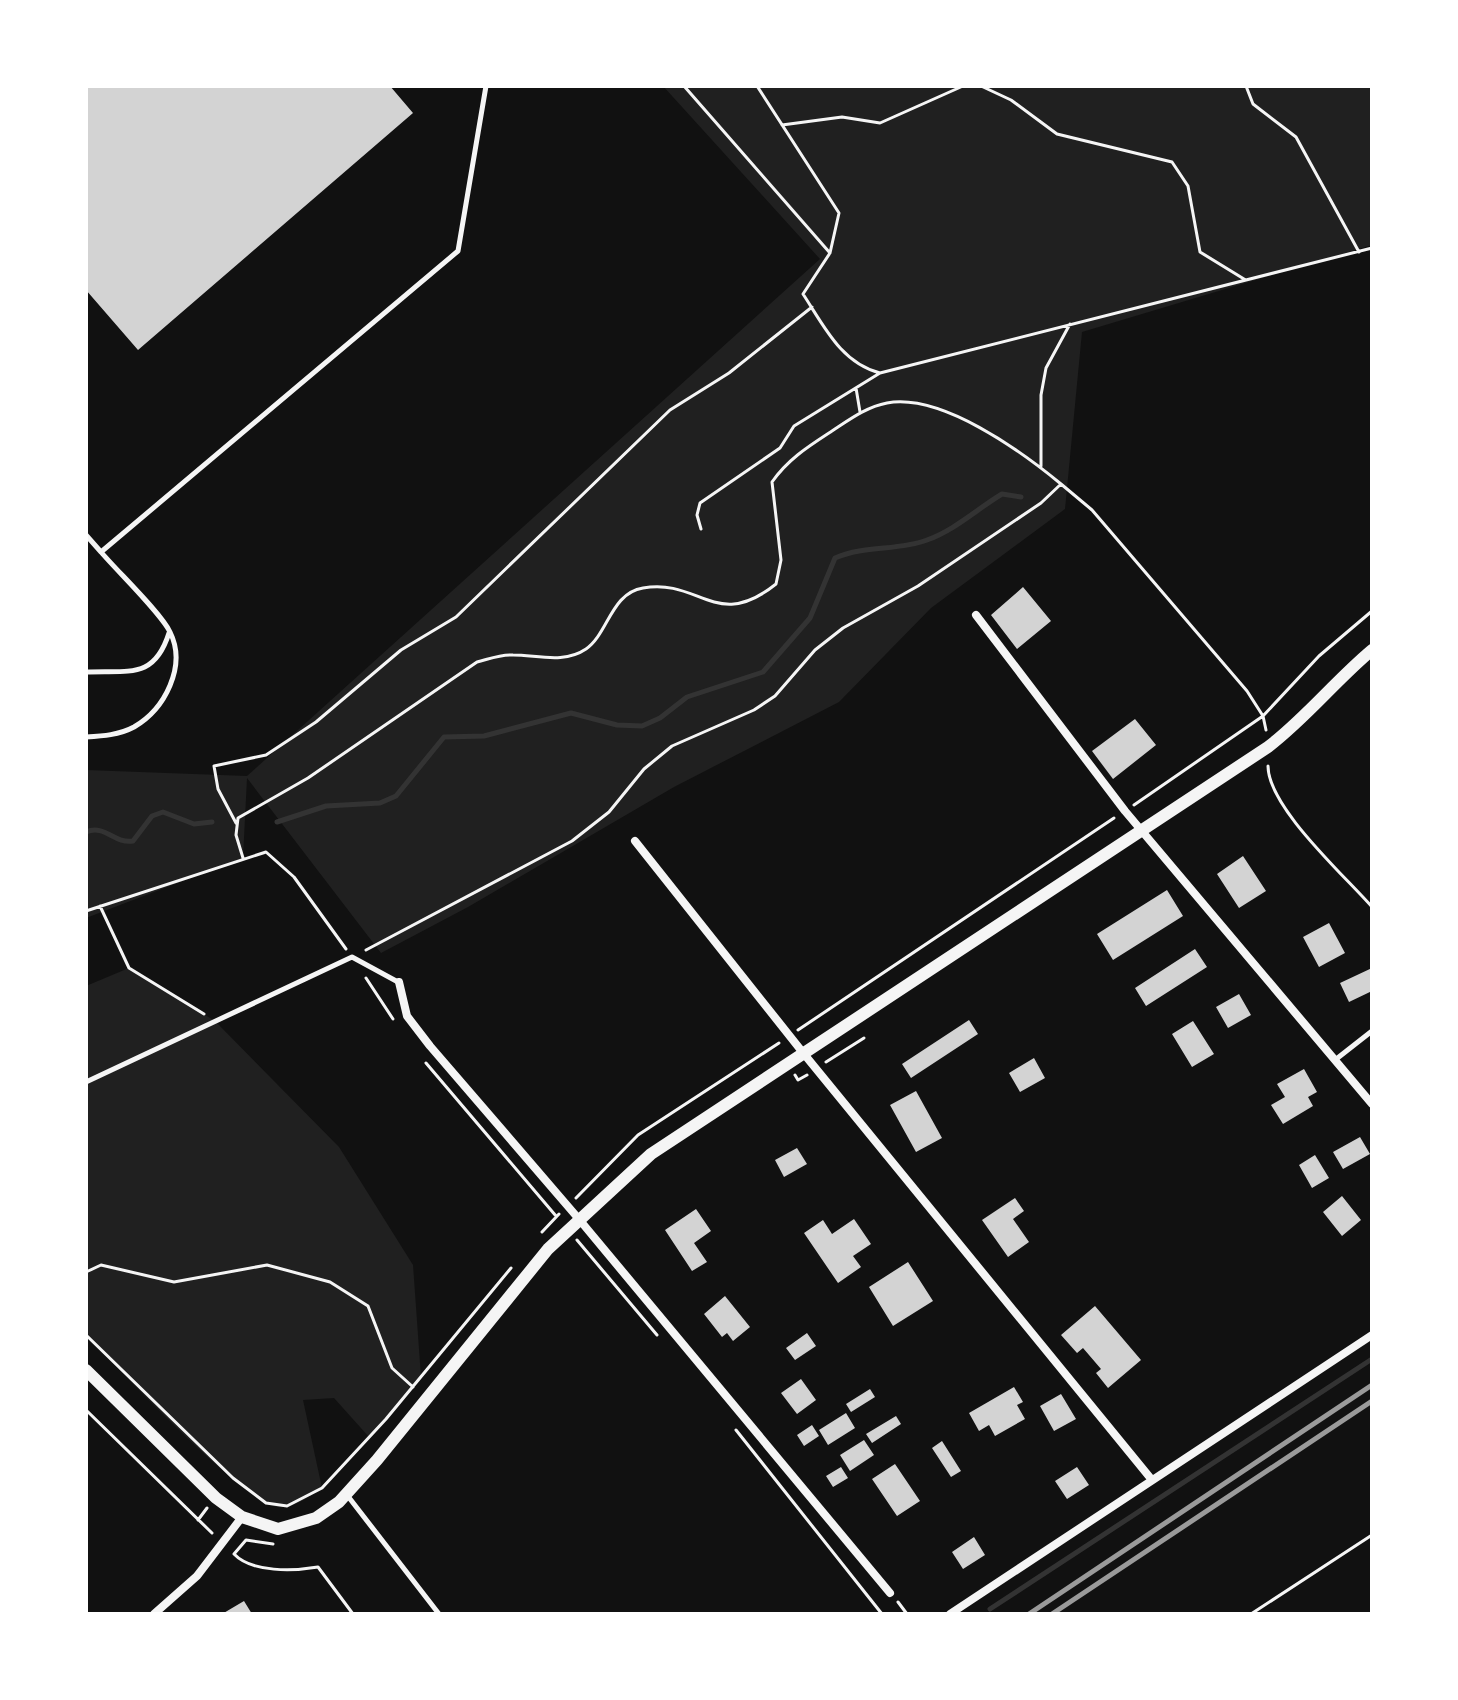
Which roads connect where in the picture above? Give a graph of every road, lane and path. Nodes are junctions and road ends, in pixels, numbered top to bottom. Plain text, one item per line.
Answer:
1 (486, 86) edge
2 (684, 86) edge
3 (757, 86) edge
4 (963, 86) edge
5 (981, 86) edge
6 (1246, 86) edge
7 (782, 125) junction
8 (1372, 248) edge
9 (1359, 252) junction
10 (830, 253) junction
11 (1248, 281) junction
12 (812, 307) junction
13 (1070, 324) junction
14 (880, 373) junction
15 (856, 388) junction
16 (860, 412) junction
17 (1041, 468) junction
18 (1061, 484) junction
19 (701, 529) dead end
20 (86, 535) edge
21 (101, 552) junction
22 (976, 615) dead end
23 (170, 632) junction
24 (1372, 650) edge
25 (86, 672) edge
26 (86, 737) edge
27 (1268, 747) junction
28 (237, 826) junction
29 (1141, 831) junction
30 (635, 841) dead end
31 (243, 858) junction
32 (100, 906) junction
33 (1372, 907) edge
34 (86, 911) edge
35 (352, 957) junction
36 (399, 982) joint
37 (215, 1021) junction
38 (1372, 1031) edge
39 (804, 1054) junction
40 (1335, 1060) junction
41 (86, 1082) edge
42 (1372, 1104) edge
43 (557, 1217) dead end
44 (578, 1218) junction
45 (567, 1229) junction
46 (86, 1272) edge
47 (1372, 1335) edge
48 (663, 1342) dead end
49 (86, 1370) edge
50 (413, 1387) dead end
51 (86, 1410) edge
52 (729, 1422) dead end
53 (1152, 1480) junction
54 (346, 1494) junction
55 (242, 1517) junction
56 (1372, 1535) edge
57 (223, 1542) junction
58 (234, 1554) dead end
59 (890, 1593) dead end
60 (154, 1614) edge
61 (353, 1614) edge
62 (439, 1614) edge
63 (882, 1614) edge
64 (950, 1614) edge
65 (1251, 1614) edge

1 - 21 lane
2 - 10 path
3 - 7 path
4 - 7 path
5 - 11 path
6 - 9 path
7 - 10 path
8 - 9 path
9 - 11 path
10 - 12 path
11 - 13 path
12 - 14 path
12 - 28 path
13 - 14 path
13 - 17 path
14 - 15 path
15 - 16 path
15 - 19 path
16 - 17 path
16 - 28 path
17 - 18 path
18 - 27 path
18 - 35 path
20 - 21 lane
21 - 23 lane
22 - 29 street
23 - 25 lane
23 - 26 lane
24 - 27 street
27 - 29 street
27 - 33 path
28 - 31 path
29 - 39 street
29 - 40 street
30 - 39 street
31 - 32 path
31 - 35 path
32 - 34 path
32 - 37 path
35 - 36 lane
35 - 37 lane
36 - 44 street
37 - 41 lane
38 - 40 lane
39 - 44 street
39 - 53 street
40 - 42 street
43 - 45 path
44 - 45 street
44 - 59 street
45 - 48 path
45 - 54 street
46 - 50 path
47 - 53 street
49 - 55 street
51 - 57 path
52 - 63 path
53 - 64 street
54 - 55 street
54 - 62 lane
55 - 57 street
56 - 65 path
57 - 60 street
58 - 61 path

